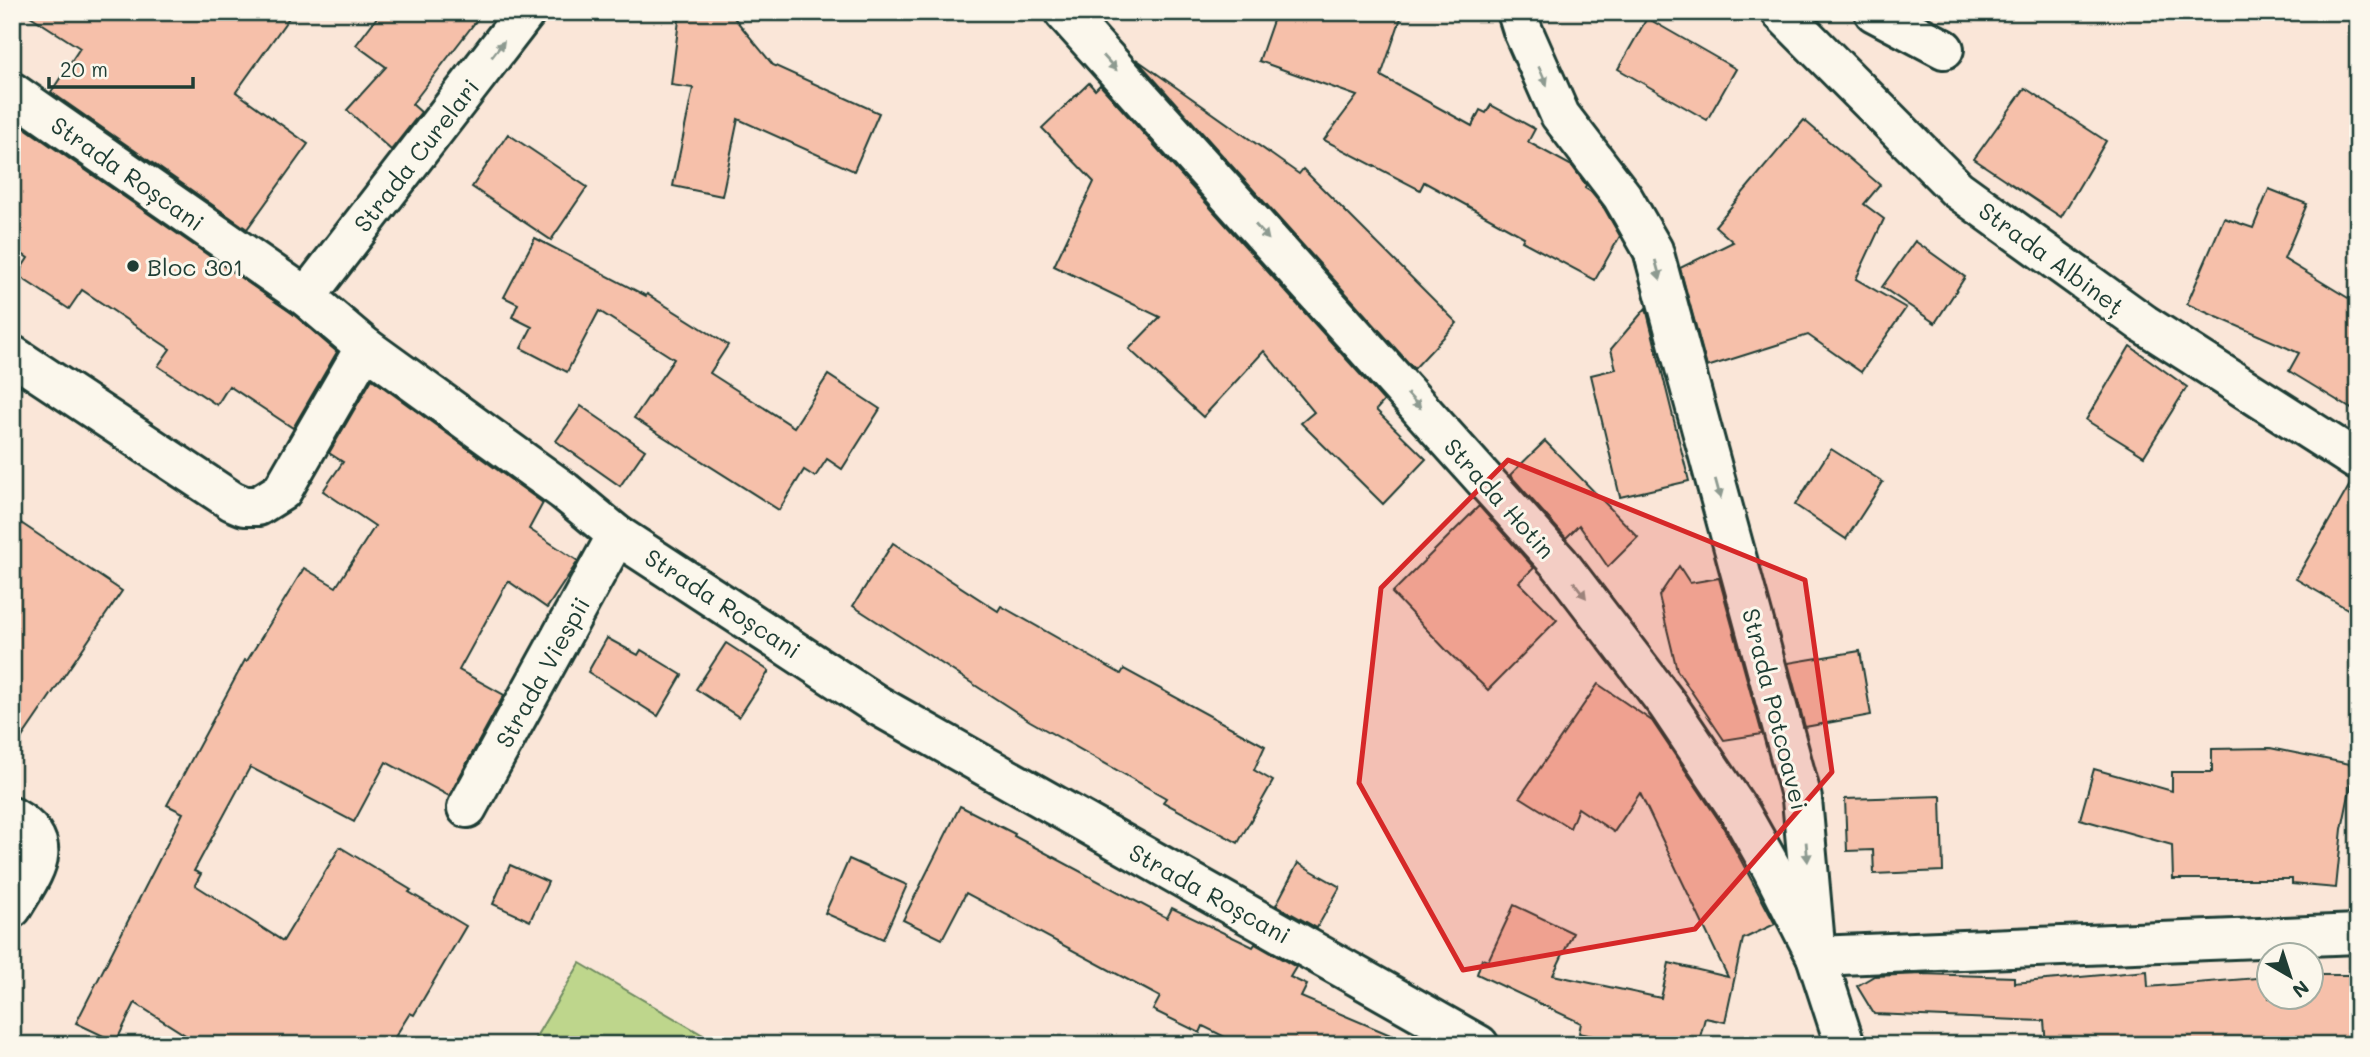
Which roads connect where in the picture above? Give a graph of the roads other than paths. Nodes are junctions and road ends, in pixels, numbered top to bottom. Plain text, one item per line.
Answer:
1 (526, 12) edge
2 (1064, 12) edge
3 (1517, 12) edge
4 (1781, 12) edge
5 (1874, 12) edge
6 (1944, 50) dead end
7 (12, 92) edge
8 (306, 297) junction
9 (365, 347) junction
10 (12, 355) edge
11 (2358, 461) edge
12 (617, 535) junction
13 (467, 808) dead end
14 (12, 817) edge
15 (12, 908) edge
16 (2358, 934) edge
17 (1816, 956) junction
18 (1470, 1043) edge
19 (1845, 1045) edge

8 -> 1 street, Strada Curelari
2 -> 17 street, Strada Hotin
3 -> 17 street, Strada Potcoavei
4 - 11 street, Strada Albineț
5 - 6 street
7 - 8 street, Strada Roșcani
8 - 9 street, Strada Roșcani
9 - 10 street
9 - 12 street, Strada Roșcani
12 - 13 street, Strada Viespii
12 - 18 street, Strada Roșcani
14 - 15 street
16 - 17 street
17 - 19 street, Strada Hotin

